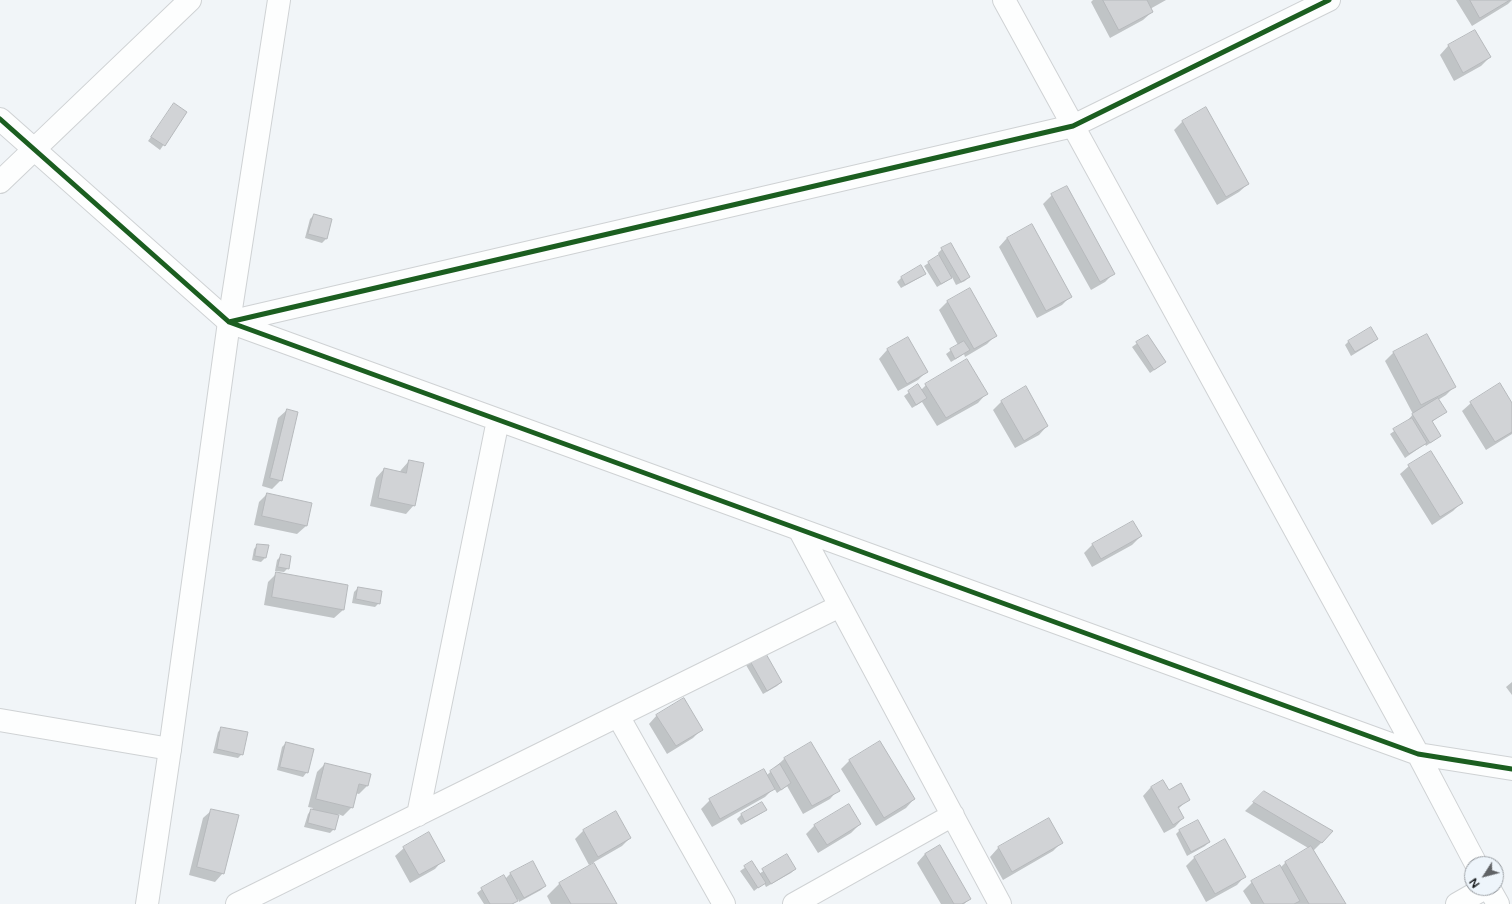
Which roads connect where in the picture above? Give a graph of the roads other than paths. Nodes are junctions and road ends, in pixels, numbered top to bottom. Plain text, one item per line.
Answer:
1 (190, 0) edge
2 (279, 0) edge
3 (1004, 0) edge
4 (1328, 0) edge
5 (0, 118) edge
6 (1073, 126) junction
7 (35, 149) junction
8 (0, 182) edge
9 (229, 322) junction
10 (498, 420) junction
11 (799, 529) junction
12 (840, 606) junction
13 (618, 716) junction
14 (0, 720) edge
15 (170, 749) junction
16 (1418, 754) junction
17 (1512, 769) edge
18 (418, 815) junction
19 (953, 815) junction
20 (1472, 856) edge
21 (1471, 896) edge
22 (147, 904) edge
23 (237, 904) edge
24 (724, 904) edge
25 (794, 904) edge
26 (1000, 904) edge
27 (1457, 904) edge

1 - 7 street
2 - 9 street
3 - 6 street
4 - 6 street
5 - 7 street
6 - 9 street
6 - 16 street
7 - 8 street
7 - 9 street
9 - 10 street
9 - 15 street
10 - 11 street
10 - 18 street
11 - 12 street
11 - 16 street
12 - 13 street
12 - 19 street
13 - 18 street
13 - 24 street
14 - 15 street
15 - 22 street
16 - 17 street
16 - 20 street
18 - 23 street
19 - 25 street
19 - 26 street
21 - 27 street

